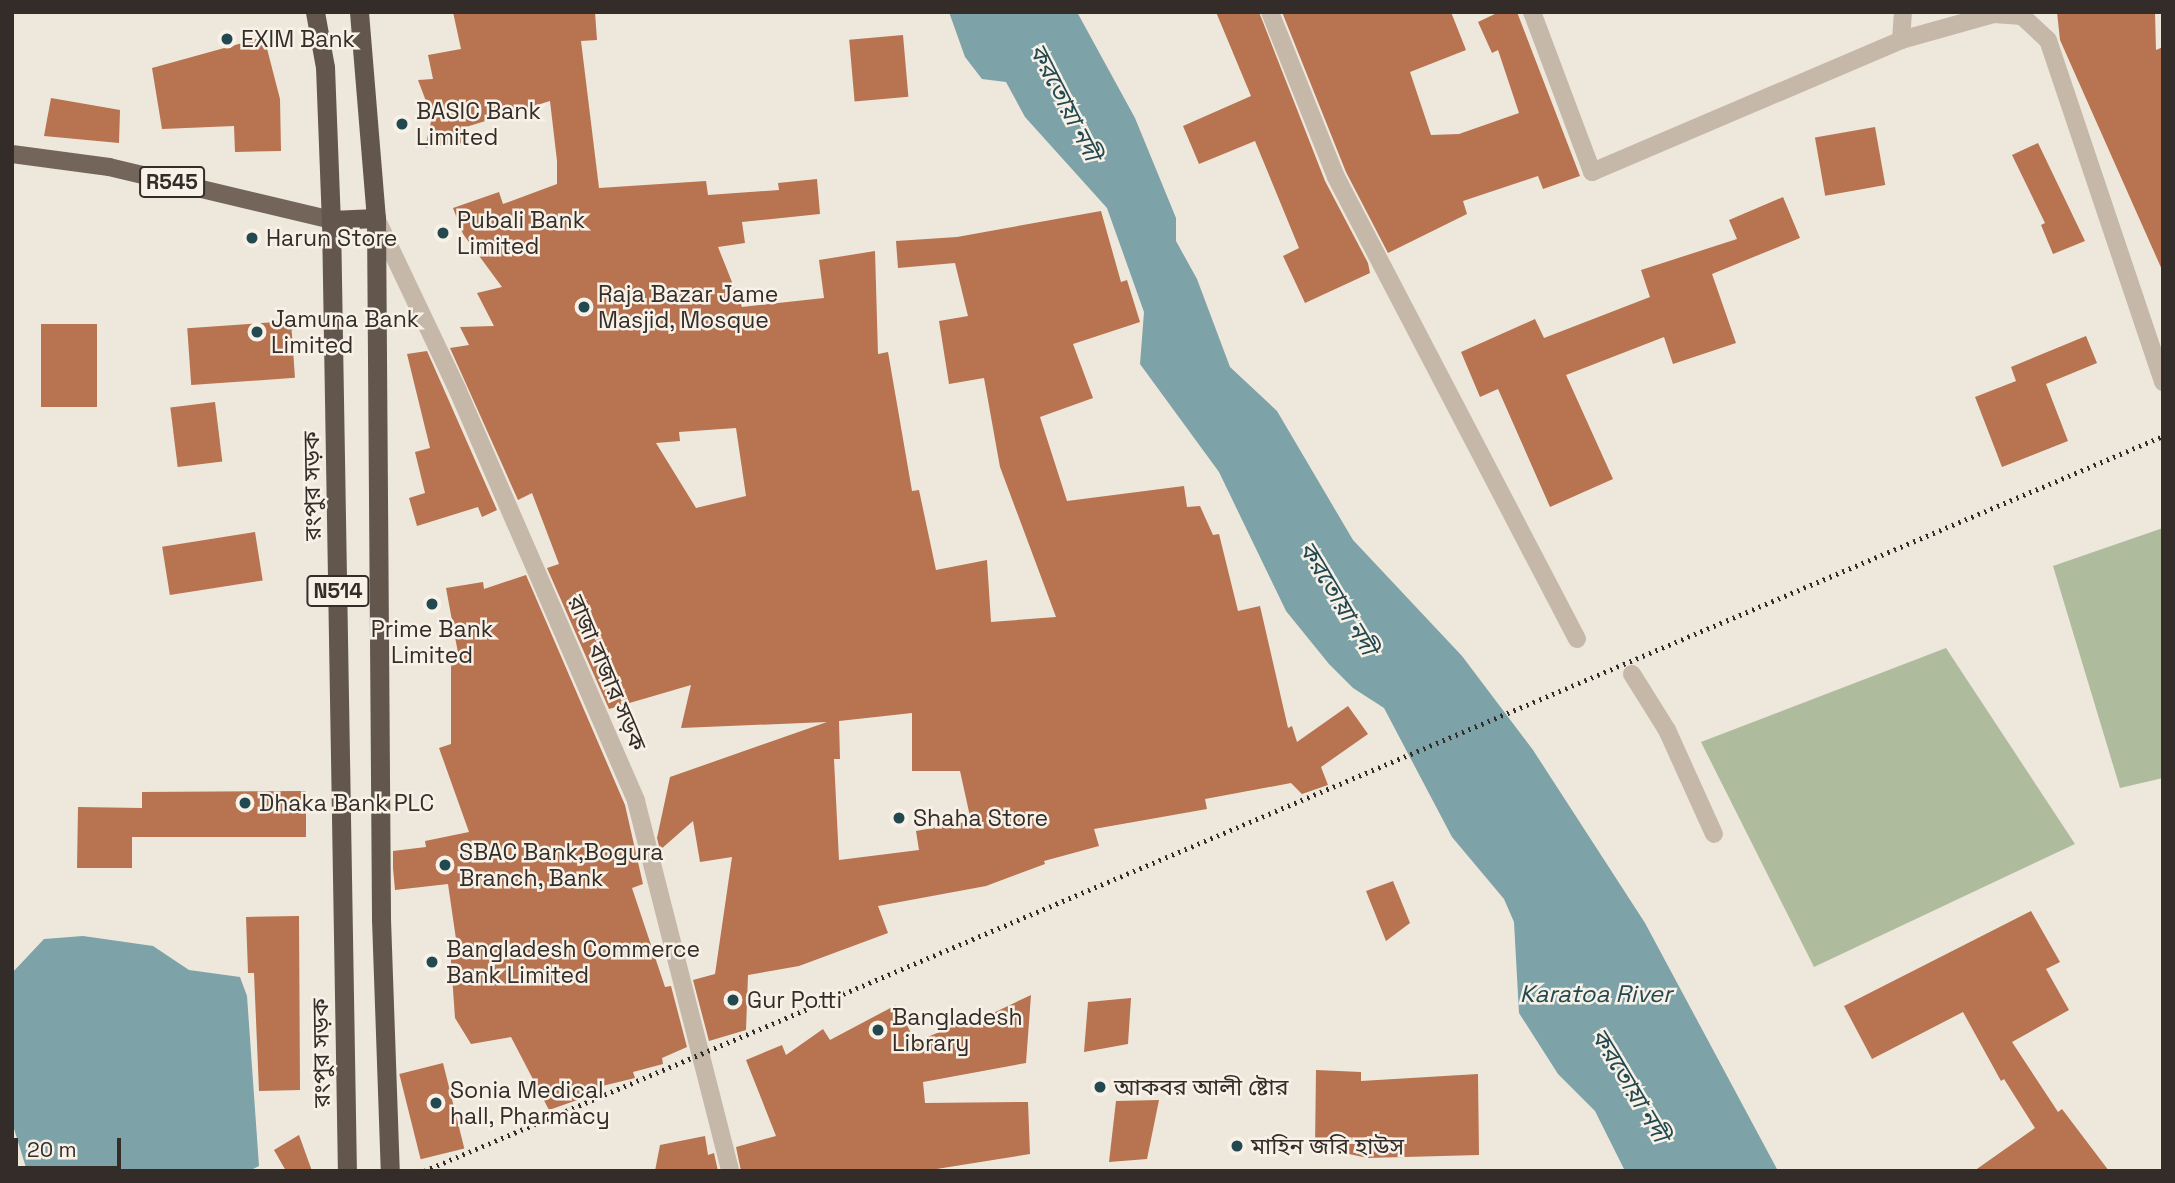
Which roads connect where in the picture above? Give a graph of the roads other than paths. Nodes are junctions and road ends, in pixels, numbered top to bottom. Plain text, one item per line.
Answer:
1 (315, 12) edge
2 (359, 12) edge
3 (1270, 12) edge
4 (1532, 12) edge
5 (1903, 12) edge
6 (1901, 40) junction
7 (12, 154) edge
8 (376, 218) junction
9 (331, 220) junction
10 (2163, 382) edge
11 (1577, 639) dead end
12 (1632, 674) dead end
13 (1714, 834) dead end
14 (347, 1171) edge
15 (390, 1171) edge
16 (730, 1171) edge

1 - 9 highway, রংপুর সড়ক / N514
2 - 8 highway, N514
3 - 11 street
4 - 6 street
5 - 6 street
6 - 10 street
7 - 9 main road, R545
8 - 9 highway
8 - 15 highway, N514
8 - 16 street, রাজা বাজার সড়ক
9 - 14 highway, রংপুর সড়ক / N514
12 - 13 street

